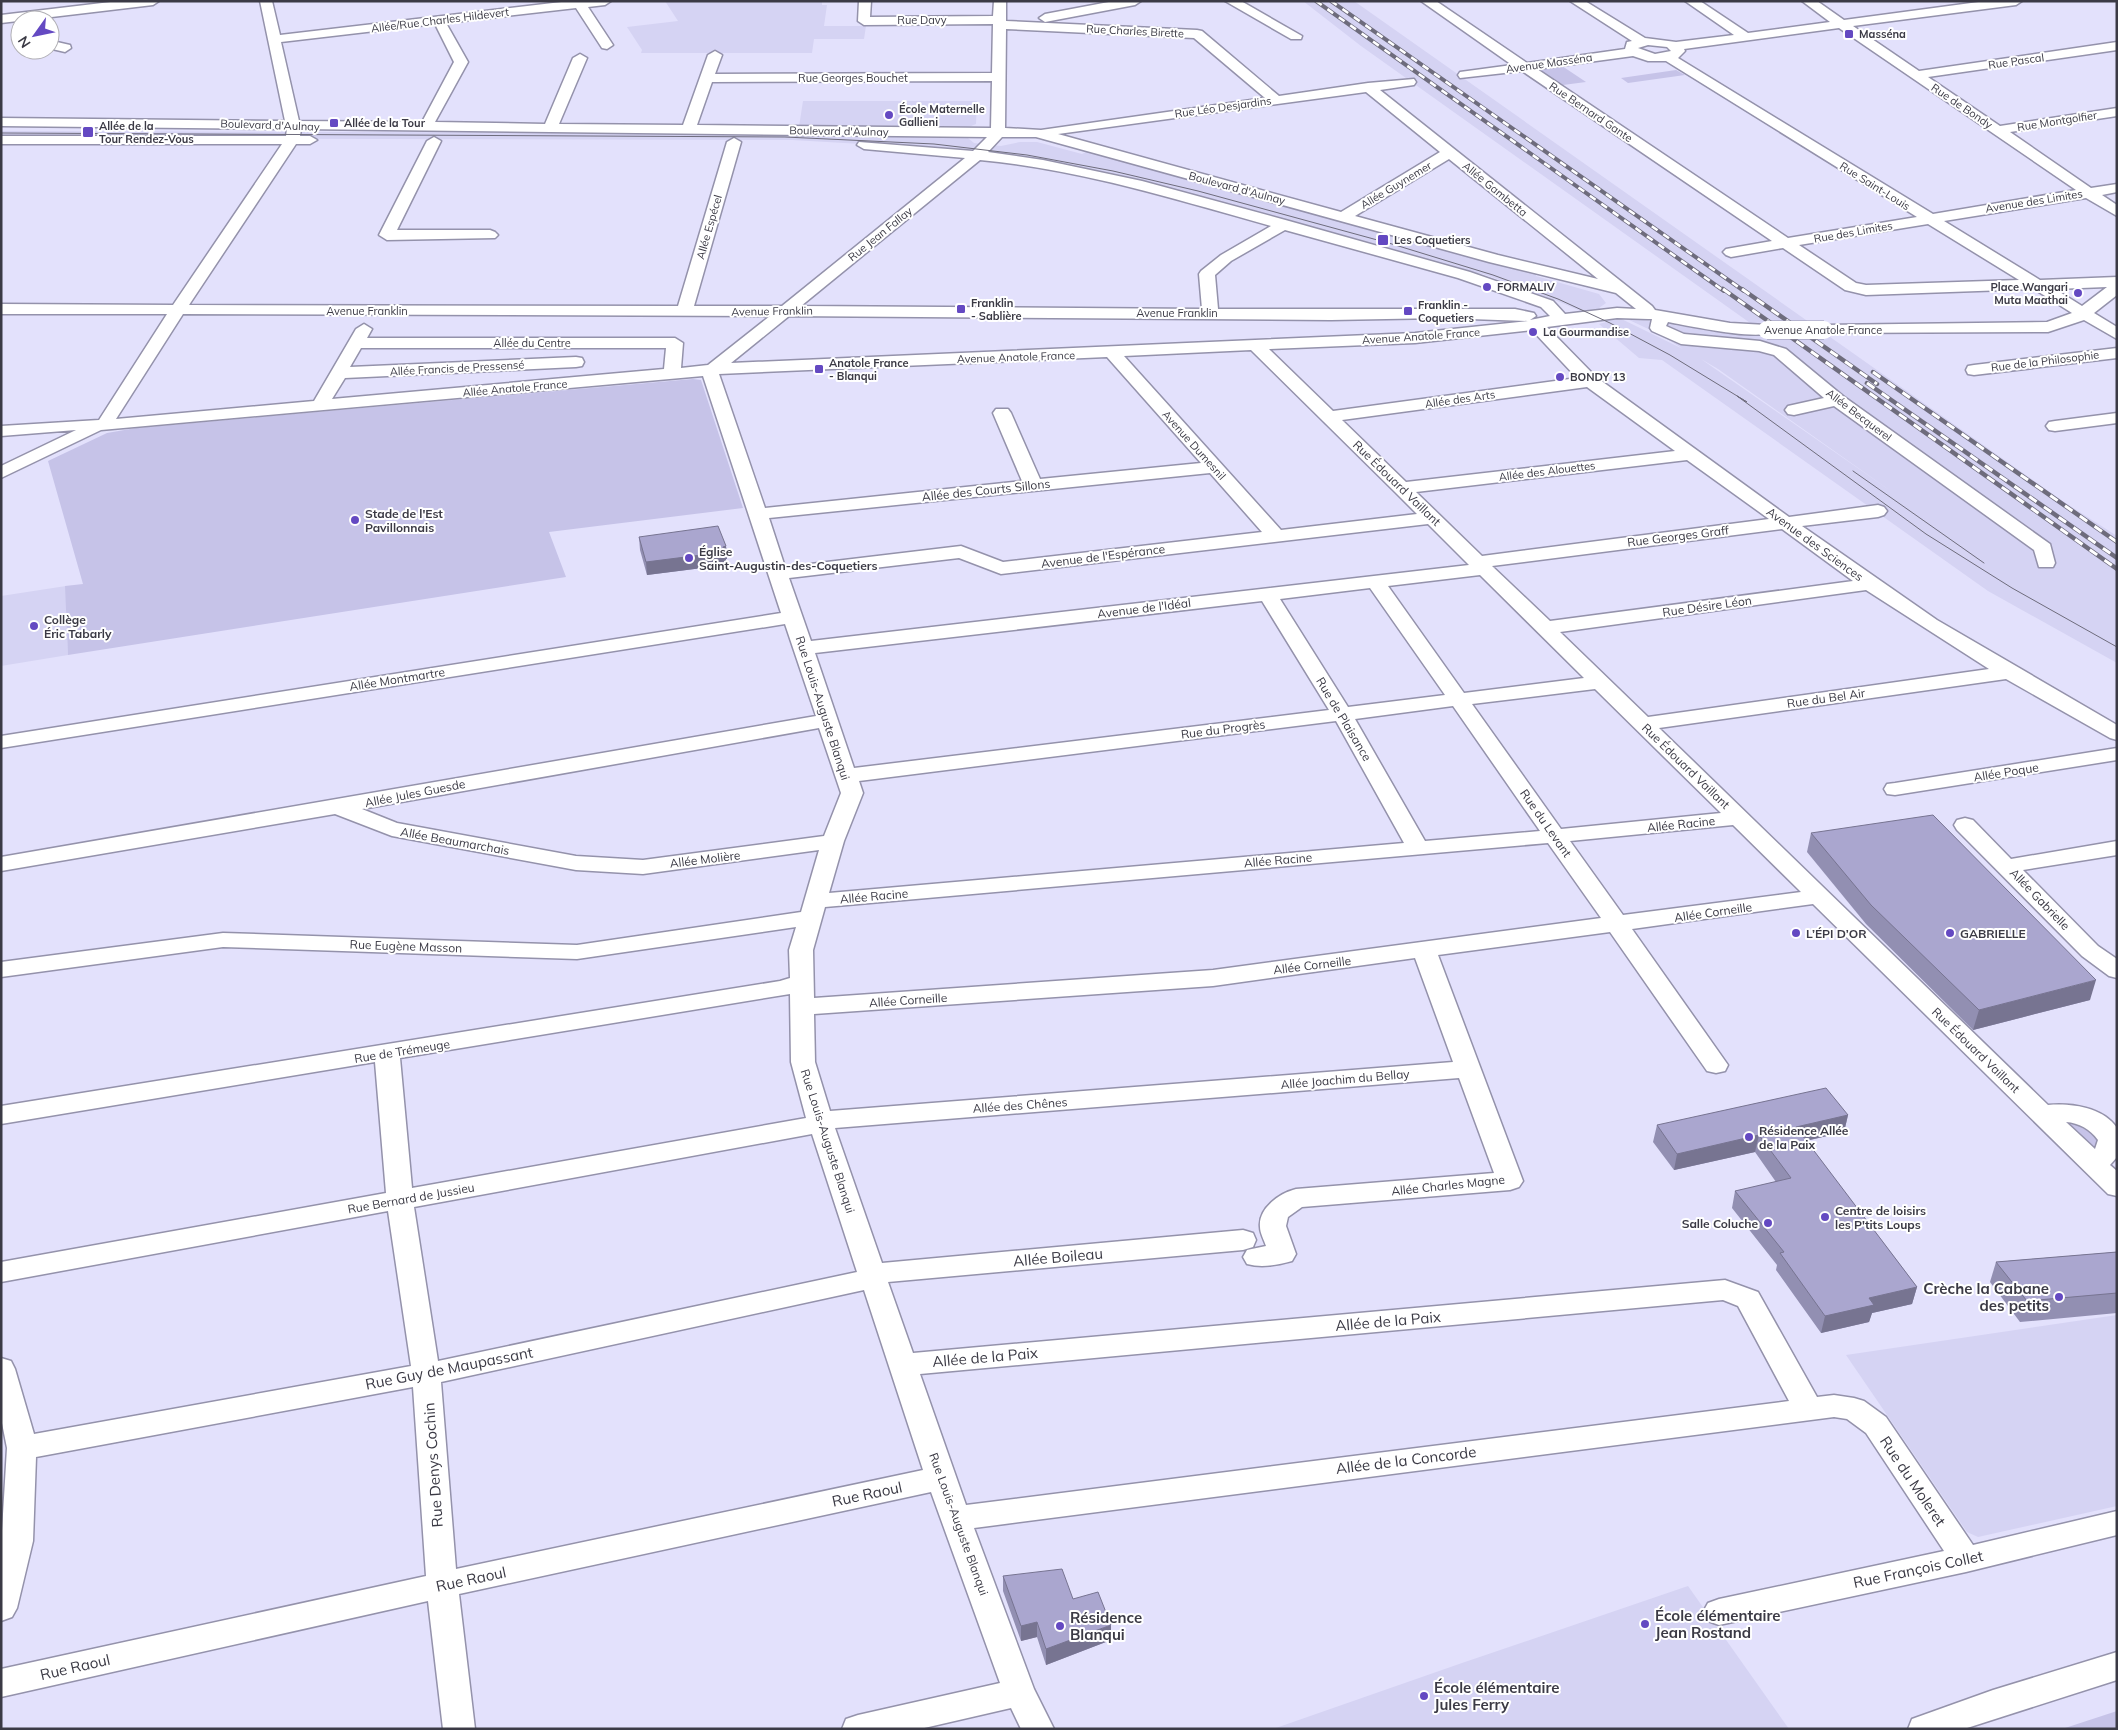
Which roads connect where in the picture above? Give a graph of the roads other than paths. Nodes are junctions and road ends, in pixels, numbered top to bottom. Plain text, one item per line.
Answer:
1 (154, 1) edge
2 (266, 1) edge
3 (520, 1) edge
4 (605, 1) edge
5 (865, 1) edge
6 (1000, 1) edge
7 (1135, 1) edge
8 (1231, 1) edge
9 (1427, 1) edge
10 (1576, 1) edge
11 (1691, 1) edge
12 (1808, 1) edge
13 (2016, 1) edge
14 (580, 4) junction
15 (532, 10) junction
16 (1, 19) edge
17 (439, 20) junction
18 (1000, 23) junction
19 (1842, 24) junction
20 (1296, 36) dead end
21 (1746, 37) junction
22 (275, 39) junction
23 (607, 45) dead end
24 (2117, 46) edge
25 (1637, 47) junction
26 (1672, 52) junction
27 (715, 55) dead end
28 (580, 58) dead end
29 (1524, 67) junction
30 (1465, 74) dead end
31 (1916, 75) junction
32 (1000, 77) junction
33 (707, 78) junction
34 (1409, 82) dead end
35 (1368, 88) junction
36 (1276, 100) junction
37 (2117, 112) edge
38 (1, 122) edge
39 (426, 127) junction
40 (550, 128) junction
41 (689, 129) junction
42 (1998, 130) junction
43 (292, 133) junction
44 (998, 133) junction
45 (1037, 133) junction
46 (1, 140) edge
47 (325, 140) dead end
48 (404, 140) dead end
49 (434, 140) junction
50 (734, 142) junction
51 (1450, 152) junction
52 (977, 155) junction
53 (2117, 188) edge
54 (2088, 192) junction
55 (2117, 212) edge
56 (1951, 215) joint
57 (1343, 217) junction
58 (1927, 219) junction
59 (1284, 224) junction
60 (490, 235) dead end
61 (1785, 243) junction
62 (1731, 252) dead end
63 (2117, 282) edge
64 (2035, 284) junction
65 (2117, 287) edge
66 (1622, 290) junction
67 (1, 309) edge
68 (178, 310) junction
69 (374, 311) junction
70 (610, 311) junction
71 (685, 311) junction
72 (782, 312) junction
73 (1210, 313) junction
74 (2084, 314) junction
75 (1656, 315) junction
76 (1561, 319) junction
77 (1540, 322) junction
78 (2115, 332) edge
79 (357, 342) junction
80 (593, 343) junction
81 (1256, 346) junction
82 (1113, 353) junction
83 (2117, 353) edge
84 (576, 362) junction
85 (1974, 370) dead end
86 (710, 372) junction
87 (339, 373) junction
88 (672, 374) junction
89 (1590, 382) junction
90 (554, 384) junction
91 (1837, 400) junction
92 (320, 406) junction
93 (1794, 410) dead end
94 (1002, 413) dead end
95 (1329, 417) junction
96 (2117, 418) edge
97 (106, 425) junction
98 (2055, 426) dead end
99 (1, 431) edge
100 (1692, 454) junction
101 (1213, 466) junction
102 (1, 472) edge
103 (1033, 485) junction
104 (1401, 488) junction
105 (1878, 511) dead end
106 (758, 514) junction
107 (1432, 518) junction
108 (1787, 522) junction
109 (1276, 536) junction
110 (2046, 563) dead end
111 (1481, 566) junction
112 (777, 574) junction
113 (1375, 581) junction
114 (1870, 584) junction
115 (1267, 593) junction
116 (792, 617) junction
117 (1545, 628) junction
118 (804, 648) junction
119 (2009, 672) junction
120 (1600, 682) junction
121 (1460, 700) junction
122 (1342, 714) junction
123 (827, 720) junction
124 (1643, 724) junction
125 (2117, 734) edge
126 (1, 742) edge
127 (2117, 754) edge
128 (845, 776) junction
129 (1895, 789) dead end
130 (337, 807) junction
131 (1739, 818) junction
132 (1965, 825) dead end
133 (1555, 836) junction
134 (834, 841) junction
135 (1418, 847) junction
136 (2117, 848) edge
137 (576, 863) joint
138 (1, 864) edge
139 (2008, 866) junction
140 (1820, 896) junction
141 (813, 909) junction
142 (1618, 925) junction
143 (1424, 950) junction
144 (2115, 966) edge
145 (1, 970) edge
146 (801, 995) junction
147 (387, 1054) junction
148 (1716, 1065) dead end
149 (1470, 1069) junction
150 (1220, 1089) joint
151 (2041, 1114) junction
152 (1, 1115) edge
153 (820, 1122) junction
154 (2109, 1125) edge
155 (2094, 1165) junction
156 (2117, 1187) edge
157 (400, 1200) junction
158 (1250, 1249) joint
159 (1, 1272) edge
160 (873, 1276) junction
161 (903, 1365) junction
162 (1, 1369) edge
163 (426, 1374) junction
164 (1808, 1408) junction
165 (1854, 1409) joint
166 (22, 1448) junction
167 (941, 1478) junction
168 (957, 1518) junction
169 (2117, 1523) edge
170 (1966, 1559) junction
171 (442, 1585) junction
172 (1, 1608) edge
173 (1719, 1612) dead end
174 (2117, 1666) edge
175 (1, 1683) edge
176 (1019, 1692) junction
177 (459, 1729) edge
178 (858, 1729) edge
179 (1038, 1729) edge
180 (1924, 1729) edge

1 - 16 street
2 - 22 street
3 - 15 street
4 - 14 street, Allée/Rue Charles Hildevert
5 - 18 street, Rue Davy
6 - 18 street
7 - 18 street
8 - 20 street
9 - 29 street, Rue Bernard Gante
10 - 25 street
11 - 21 street
12 - 19 street, Rue de Bondy
13 - 19 street
14 - 15 street, Allée/Rue Charles Hildevert
14 - 23 street
15 - 17 street, Allée/Rue Charles Hildevert
17 - 22 street, Allée/Rue Charles Hildevert
17 - 39 street
18 - 32 street
18 - 36 street, Rue Charles Birette
19 - 21 street
19 - 31 street, Rue de Bondy
21 - 26 street
22 - 43 street
24 - 31 street, Rue Pascal
25 - 26 street, Avenue Masséna
25 - 29 street, Avenue Masséna
26 - 58 street, Rue Saint-Louis
27 - 33 street
28 - 40 street
29 - 30 street, Avenue Masséna
29 - 61 street, Rue Bernard Gante
31 - 42 street, Rue de Bondy
32 - 33 street, Rue Georges Bouchet
32 - 44 street
33 - 41 street
34 - 35 street, Rue Léo Desjardins
35 - 36 street, Rue Léo Desjardins
35 - 51 street, Allée Gambetta
36 - 45 street, Rue Léo Desjardins
37 - 42 street, Rue Montgolfier
38 - 43 street, Boulevard d'Aulnay
39 - 40 street, Boulevard d'Aulnay
39 - 43 street, Boulevard d'Aulnay
40 - 41 street, Boulevard d'Aulnay
41 - 44 street, Boulevard d'Aulnay
42 - 54 street, Rue de Bondy
43 - 46 street, Boulevard d'Aulnay
43 - 47 street, Boulevard d'Aulnay
43 - 68 street
44 - 45 street, Boulevard d'Aulnay
44 - 52 street, Rue Jean Fallay
45 - 57 street, Boulevard d'Aulnay
48 - 49 street, Boulevard d'Aulnay
49 - 50 street, Boulevard d'Aulnay
49 - 60 street
50 - 52 street, Boulevard d'Aulnay
50 - 71 street, Allée Espécel
51 - 57 street, Allée Guynemer
51 - 66 street, Allée Gambetta
52 - 59 street, Boulevard d'Aulnay
52 - 72 street, Rue Jean Fallay
53 - 54 street, Avenue des Limites
54 - 55 street, Rue de Bondy
54 - 56 street, Avenue des Limites
56 - 58 street, Rue des Limites
57 - 66 street, Boulevard d'Aulnay
58 - 61 street, Rue des Limites
58 - 64 street, Rue Saint-Louis
59 - 73 street
59 - 76 street, Boulevard d'Aulnay
61 - 62 street
61 - 64 street, Rue Bernard Gante
63 - 64 street
64 - 74 street, Rue Saint-Louis
65 - 74 street, Avenue Anatole France
66 - 75 street, Boulevard d'Aulnay
67 - 68 street, Avenue Franklin
68 - 69 street, Avenue Franklin
68 - 97 street
69 - 70 street, Avenue Franklin
69 - 79 street
70 - 71 street, Avenue Franklin
70 - 80 street
71 - 72 street, Avenue Franklin
72 - 73 street, Avenue Franklin
72 - 86 street, Rue Jean Fallay
73 - 77 street, Avenue Franklin
74 - 75 street, Avenue Anatole France, bridge
74 - 78 street, Rue Saint-Louis
75 - 76 street, Avenue Anatole France
75 - 91 street, Allée Becquerel
76 - 77 street, Avenue Anatole France
77 - 81 street, Avenue Anatole France
77 - 89 street, Avenue des Sciences
79 - 80 street, Allée du Centre
79 - 87 street
80 - 84 street
80 - 88 street, Allée du Centre
81 - 82 street, Avenue Anatole France
81 - 95 street, Rue Édouard Vaillant
82 - 86 street, Avenue Anatole France
82 - 101 street, Avenue Dumesnil
83 - 85 street, Rue de la Philosophie
84 - 87 street, Allée Francis de Pressensé
84 - 90 street
86 - 88 street, Allée Anatole France
86 - 106 street, Rue Louis-Auguste Blanqui
87 - 92 street
88 - 90 street, Allée Anatole France
89 - 95 street, Allée des Arts
89 - 100 street, Avenue des Sciences
90 - 92 street, Allée Anatole France
91 - 93 street
91 - 110 street, Allée Becquerel
92 - 97 street, Allée Anatole France
94 - 103 street
95 - 104 street, Rue Édouard Vaillant
96 - 98 street
97 - 99 street
97 - 102 street
100 - 104 street, Allée des Alouettes
100 - 108 street, Avenue des Sciences
101 - 103 street, Allée des Courts Sillons
101 - 109 street, Avenue Dumesnil
103 - 106 street, Allée des Courts Sillons
104 - 107 street, Rue Édouard Vaillant
105 - 108 street, Rue Georges Graff
106 - 112 street, Rue Louis-Auguste Blanqui
107 - 109 street, Avenue de l'Espérance
107 - 111 street, Rue Édouard Vaillant
108 - 111 street, Rue Georges Graff
108 - 114 street, Avenue des Sciences
109 - 112 street, Avenue de l'Espérance
111 - 113 street, Avenue de l'Idéal
111 - 117 street, Rue Édouard Vaillant
112 - 116 street, Rue Louis-Auguste Blanqui
113 - 115 street, Avenue de l'Idéal
113 - 121 street, Rue du Levant
114 - 117 street, Rue Désire Léon
114 - 119 street, Avenue des Sciences
115 - 118 street, Avenue de l'Idéal
115 - 122 street, Rue de Plaisance
116 - 118 street, Rue Louis-Auguste Blanqui
116 - 126 street, Allée Montmartre
117 - 120 street, Rue Édouard Vaillant
118 - 123 street, Rue Louis-Auguste Blanqui
119 - 124 street, Rue du Bel Air
119 - 125 street, Avenue des Sciences
120 - 121 street, Rue du Progrès
120 - 124 street, Rue Édouard Vaillant
121 - 122 street, Rue du Progrès
121 - 133 street, Rue du Levant
122 - 128 street, Rue du Progrès
122 - 135 street, Rue de Plaisance
123 - 128 street, Rue Louis-Auguste Blanqui
123 - 130 street, Allée Jules Guesde
124 - 131 street, Rue Édouard Vaillant
127 - 129 street, Allée Poque
128 - 134 street, Rue Louis-Auguste Blanqui
130 - 137 street, Allée Beaumarchais
130 - 138 street, Allée Jules Guesde
131 - 133 street, Allée Racine
131 - 140 street, Rue Édouard Vaillant
132 - 139 street, Allée Gabrielle
133 - 135 street, Allée Racine
133 - 142 street, Rue du Levant
134 - 137 street, Allée Molière
134 - 141 street, Rue Louis-Auguste Blanqui
135 - 141 street, Allée Racine
136 - 139 street
139 - 144 street, Allée Gabrielle
140 - 142 street, Allée Corneille
140 - 151 street, Rue Édouard Vaillant
141 - 145 street, Rue Eugène Masson
141 - 146 street, Rue Louis-Auguste Blanqui
142 - 143 street, Allée Corneille
142 - 148 street, Rue du Levant
143 - 146 street, Allée Corneille
143 - 149 street, Allée Charles Magne
146 - 147 street, Rue de Trémeuge
146 - 153 street, Rue Louis-Auguste Blanqui
147 - 152 street, Rue de Trémeuge
147 - 157 street, Rue Denys Cochin
149 - 150 street, Allée Joachim du Bellay
149 - 158 street, Allée Charles Magne
150 - 153 street, Allée des Chênes
151 - 154 street
151 - 155 street, Rue Édouard Vaillant
153 - 157 street, Rue Bernard de Jussieu
153 - 160 street, Rue Louis-Auguste Blanqui
154 - 155 street
155 - 156 street, Rue Édouard Vaillant
157 - 159 street, Rue Bernard de Jussieu
157 - 163 street, Rue Denys Cochin
158 - 160 street, Allée Boileau
160 - 161 street, Rue Louis-Auguste Blanqui
160 - 163 street, Rue Guy de Maupassant
161 - 164 street, Allée de la Paix
161 - 167 street, Rue Louis-Auguste Blanqui
162 - 166 street
163 - 166 street, Rue Guy de Maupassant
163 - 171 street, Rue Denys Cochin
164 - 165 street, Allée de la Concorde
164 - 168 street, Allée de la Concorde
165 - 170 street, Rue du Moleret
166 - 172 street
167 - 168 street, Rue Louis-Auguste Blanqui
167 - 171 street, Rue Raoul
168 - 176 street, Rue Louis-Auguste Blanqui
169 - 170 street, Rue François Collet
170 - 173 street, Rue François Collet
171 - 175 street, Rue Raoul
171 - 177 street, Rue Denys Cochin
174 - 180 street
176 - 178 street
176 - 179 street, Rue Louis-Auguste Blanqui

